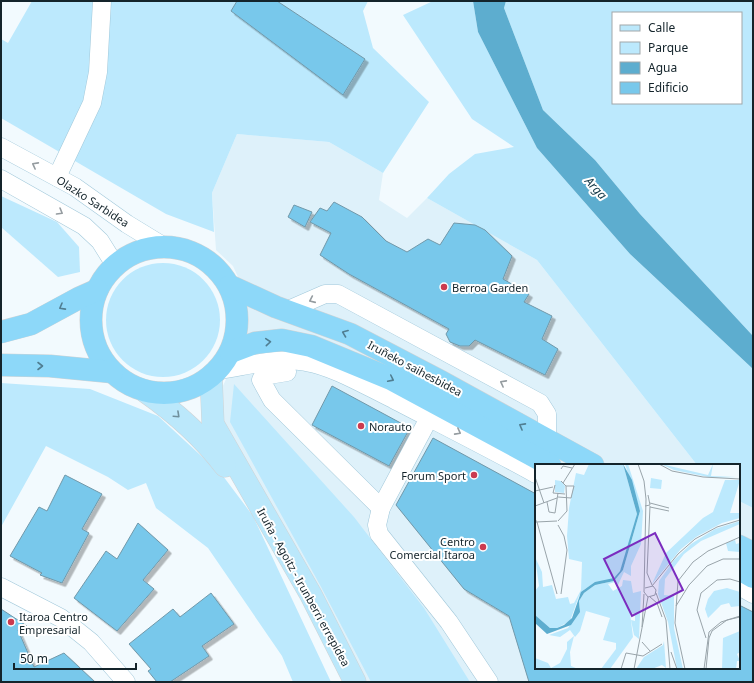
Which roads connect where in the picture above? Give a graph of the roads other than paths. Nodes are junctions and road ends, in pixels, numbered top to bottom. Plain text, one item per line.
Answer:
1 (102, 1) edge
2 (1, 147) edge
3 (57, 177) junction
4 (1, 179) edge
5 (163, 246) junction
6 (115, 265) junction
7 (230, 286) junction
8 (97, 290) junction
9 (286, 311) junction
10 (1, 332) edge
11 (1, 365) edge
12 (220, 366) junction
13 (112, 372) junction
14 (370, 387) junction
15 (146, 392) junction
16 (429, 418) junction
17 (547, 440) junction
18 (548, 464) edge
19 (591, 464) edge
20 (535, 473) edge
21 (251, 492) junction
22 (381, 508) junction
23 (740, 546) edge
24 (753, 553) edge
25 (740, 570) edge
26 (753, 576) edge
27 (1, 587) edge
28 (740, 587) edge
29 (753, 594) edge
30 (126, 682) edge
31 (355, 682) edge
32 (489, 682) edge

1 - 3 street
3 -> 2 street, Olazko Sarbidea
3 - 5 street, Olazko Sarbidea
4 -> 6 street
5 - 6 highway
5 - 7 highway
6 - 8 highway
7 - 9 highway, Iruñeko saihesbidea
7 - 12 highway
8 -> 10 highway
8 - 13 highway
17 -> 9 highway, Iruñeko saihesbidea
17 -> 9 street
11 -> 13 highway
12 - 14 street
12 - 15 highway, Iruñeko saihesbidea
12 -> 18 highway, Iruñeko saihesbidea
12 - 21 main road, Iruña - Agoitz - Irunberri errepidea
13 - 15 highway, Iruñeko saihesbidea
14 - 16 street
14 - 22 street
15 -> 21 main road, Iruña - Agoitz - Irunberri errepidea
16 -> 20 street
16 - 22 street
17 - 19 highway, Iruñeko saihesbidea
21 - 31 main road, Iruña - Agoitz - Irunberri errepidea
22 - 32 street
23 - 24 highway
25 - 26 highway
27 - 30 street
28 - 29 street

